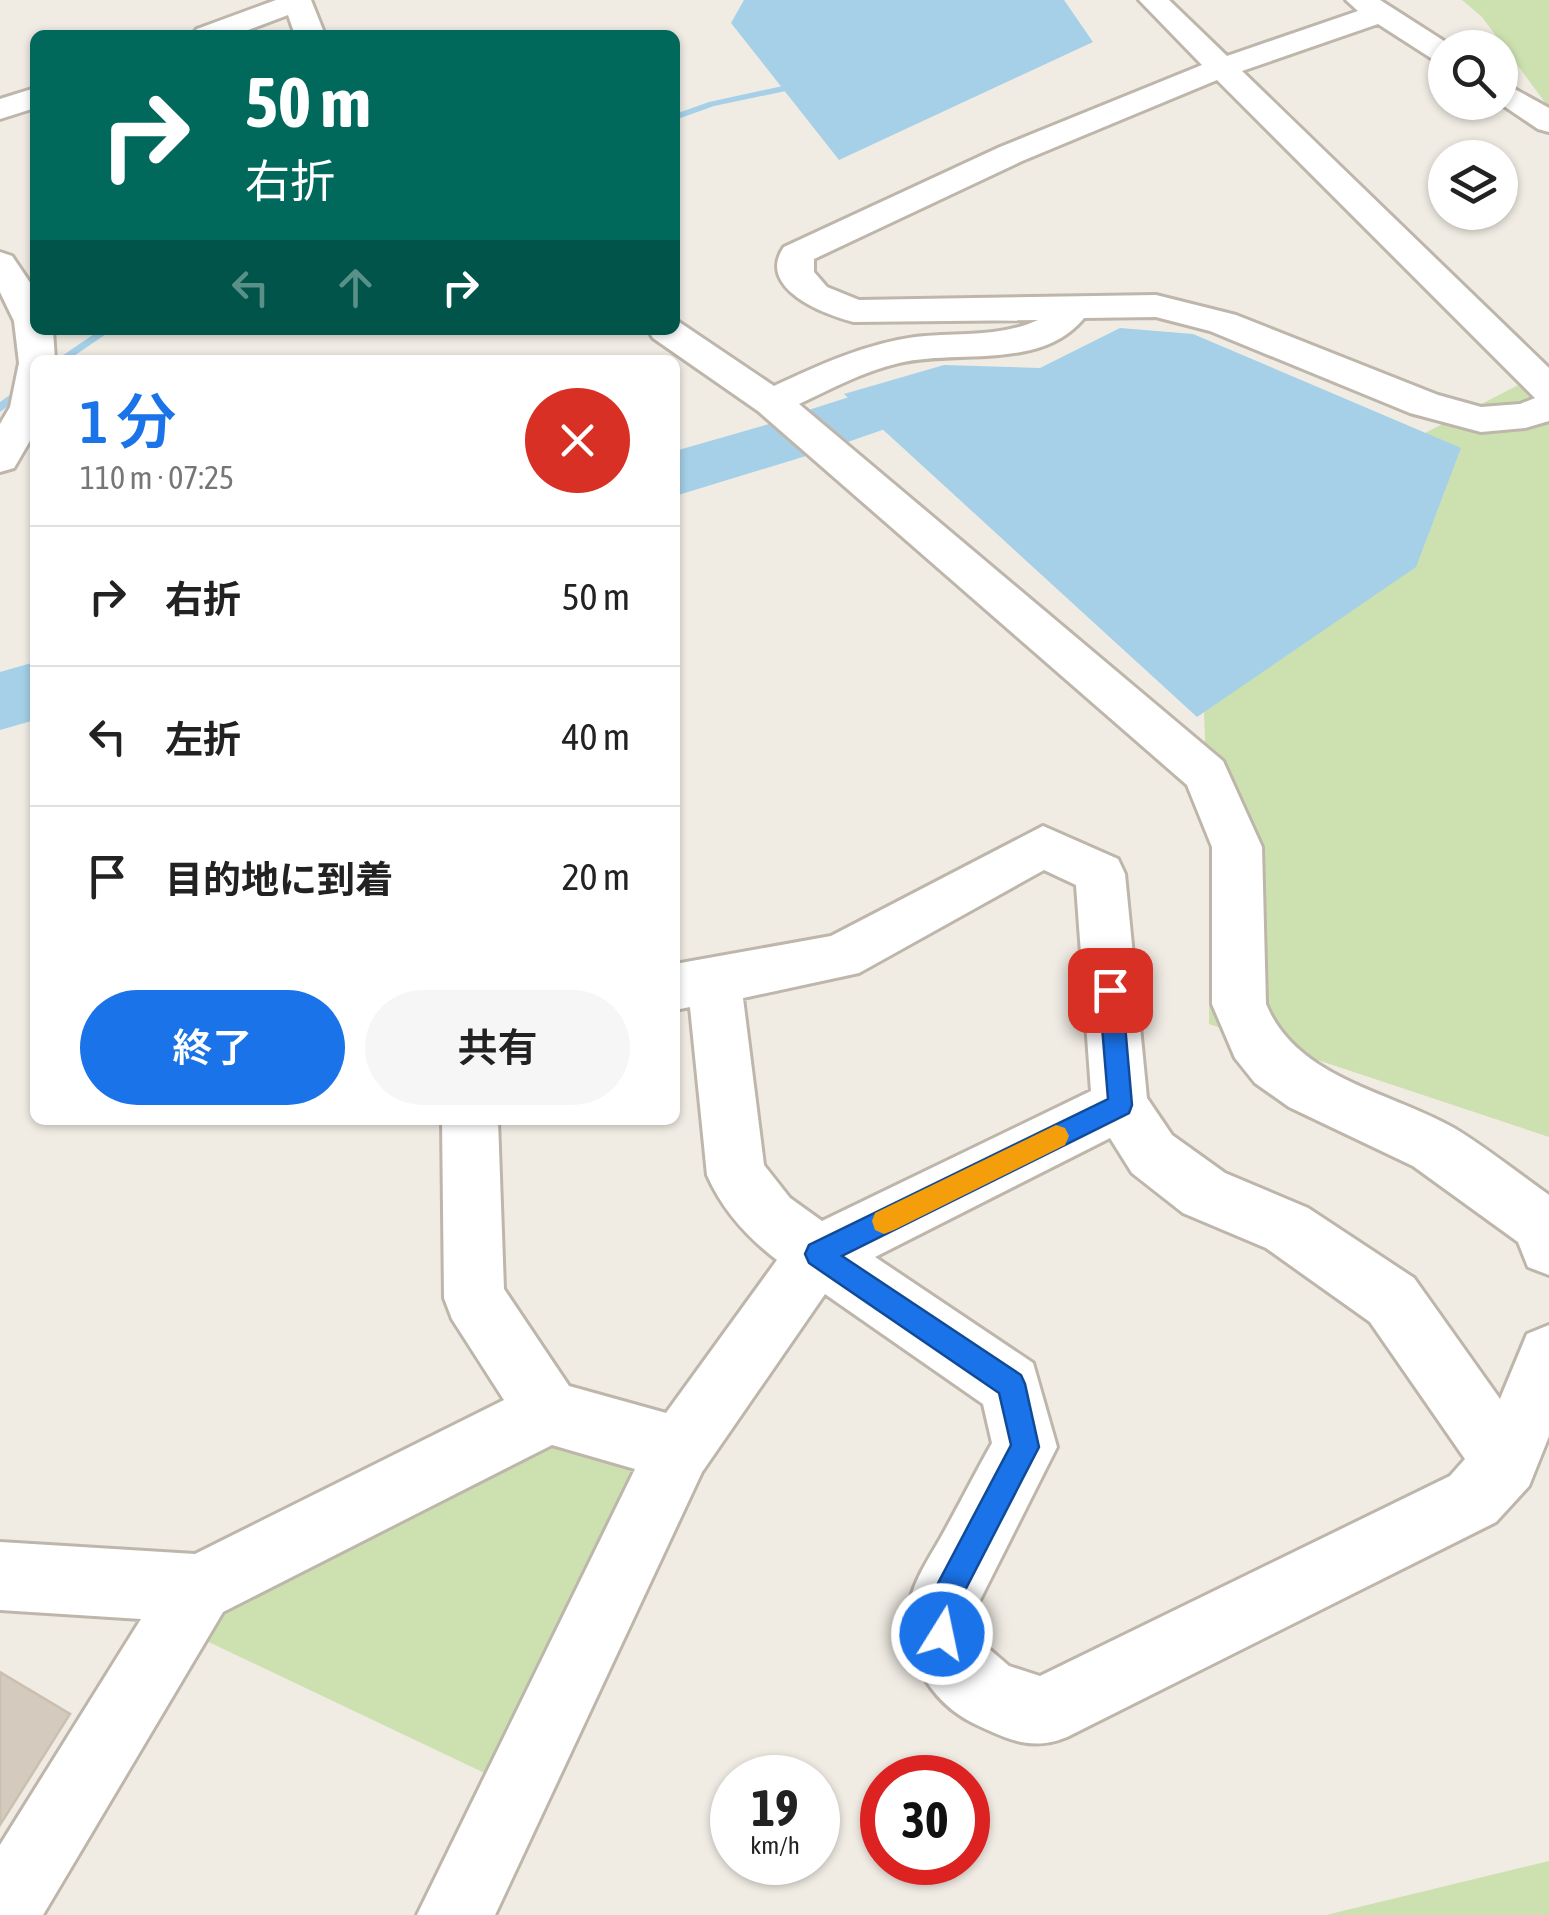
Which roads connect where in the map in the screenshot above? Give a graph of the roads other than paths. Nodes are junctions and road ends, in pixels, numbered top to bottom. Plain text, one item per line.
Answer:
1 (1153, 0) edge
2 (1371, 7) edge
3 (221, 30) edge
4 (308, 30) edge
5 (1428, 43) edge
6 (1220, 68) junction
7 (30, 99) edge
8 (1518, 102) edge
9 (0, 110) edge
10 (1549, 122) edge
11 (0, 263) edge
12 (1078, 306) junction
13 (30, 319) edge
14 (673, 335) edge
15 (1549, 390) edge
16 (30, 400) edge
17 (772, 402) junction
18 (1549, 408) edge
19 (0, 460) edge
20 (695, 984) edge
21 (1120, 1105) junction
22 (470, 1125) edge
23 (1549, 1246) edge
24 (818, 1254) junction
25 (1549, 1356) edge
26 (549, 1412) junction
27 (679, 1449) junction
28 (1506, 1463) junction
29 (0, 1576) edge
30 (198, 1588) junction
31 (0, 1915) edge
32 (455, 1915) edge

1 - 6 street
2 - 5 street
2 - 6 street
3 - 4 street
6 - 12 street
6 - 15 street
7 - 9 street
8 - 10 street
11 - 13 street
12 - 17 street
12 - 18 street
14 - 17 street
16 - 19 street
17 - 23 street
20 - 21 street
20 - 24 street
21 - 24 street
21 - 28 street
22 - 26 street
24 - 27 street
24 - 28 street
25 - 28 street
26 - 27 street
26 - 30 street
27 - 32 street
29 - 30 street
30 - 31 street

